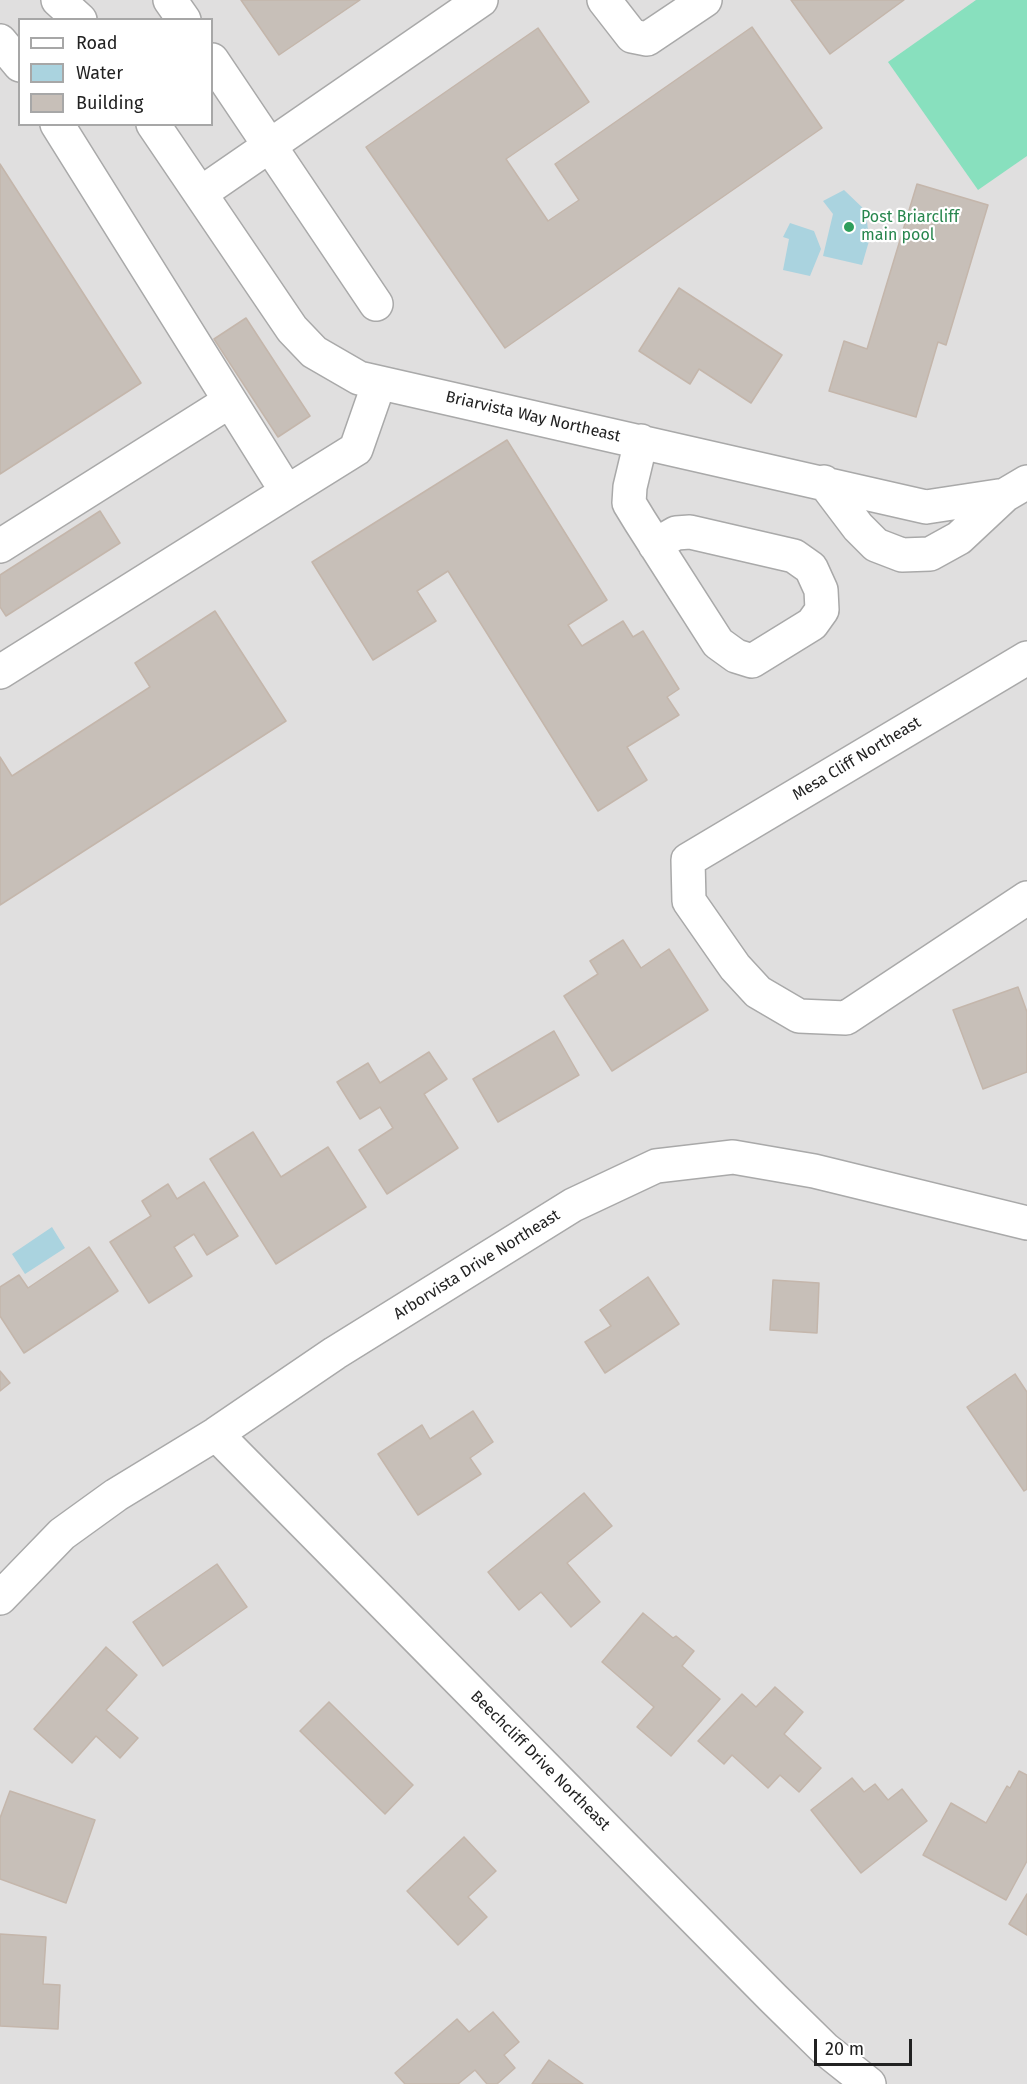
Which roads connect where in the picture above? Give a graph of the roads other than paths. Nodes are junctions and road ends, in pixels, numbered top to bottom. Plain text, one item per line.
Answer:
1 (58, 0) edge
2 (170, 0) edge
3 (481, 0) edge
4 (604, 0) edge
5 (705, 0) edge
6 (78, 18) edge
7 (183, 18) edge
8 (0, 41) edge
9 (213, 61) edge
10 (18, 63) edge
11 (58, 126) edge
12 (154, 126) edge
13 (269, 145) junction
14 (201, 193) junction
15 (376, 304) dead end
16 (379, 383) junction
17 (230, 401) junction
18 (641, 441) junction
19 (824, 482) junction
20 (1016, 489) edge
21 (287, 492) junction
22 (655, 545) junction
23 (0, 546) edge
24 (1027, 658) edge
25 (0, 672) edge
26 (1027, 898) edge
27 (1027, 1223) edge
28 (216, 1434) junction
29 (0, 1598) edge
30 (868, 2084) edge

1 - 6 street
2 - 7 street
3 - 13 street
4 - 5 street
8 - 10 street
9 - 13 street
11 - 17 street
12 - 14 street, Briarvista Way Northeast
13 - 14 street
13 - 15 street
14 - 16 street, Briarvista Way Northeast
16 - 18 street, Briarvista Way Northeast
16 - 21 street
17 - 21 street
17 - 23 street
18 - 19 street, Briarvista Way Northeast
18 - 22 street
19 - 20 street, Briarvista Way Northeast
19 - 20 street
21 - 25 street
22 - 22 street
24 - 26 street, Mesa Cliff Northeast
27 - 28 street, Arborvista Drive Northeast
28 - 29 street, Arborvista Drive Northeast
28 - 30 street, Beechcliff Drive Northeast

